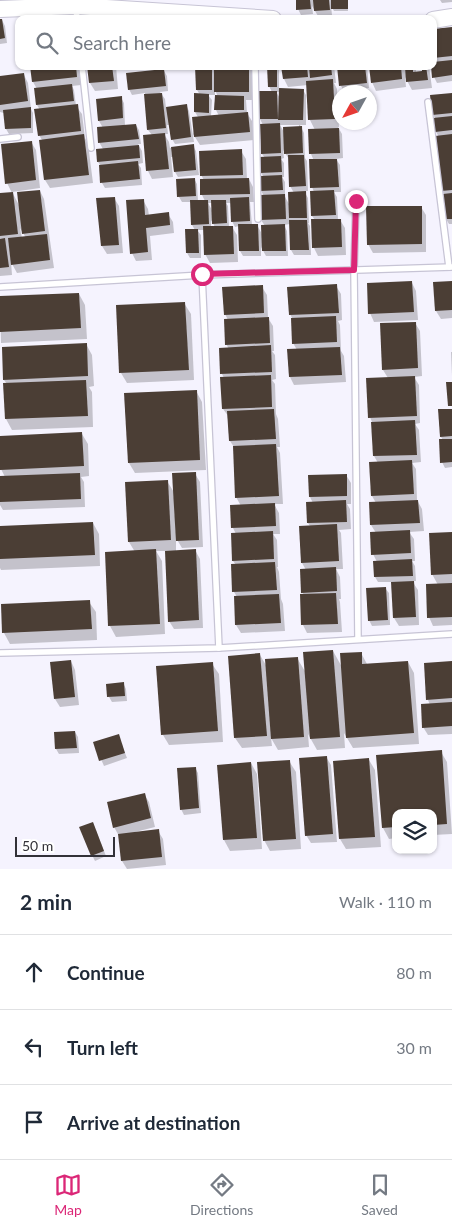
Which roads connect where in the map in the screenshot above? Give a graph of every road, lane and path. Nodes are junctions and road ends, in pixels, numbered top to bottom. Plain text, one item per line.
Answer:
1 (8, 5) edge
2 (77, 12) edge
3 (166, 15) edge
4 (452, 17) edge
5 (437, 19) edge
6 (82, 70) edge
7 (255, 70) edge
8 (428, 102) dead end
9 (18, 137) dead end
10 (0, 139) edge
11 (91, 148) dead end
12 (356, 201) dead end
13 (258, 219) dead end
14 (450, 267) edge
15 (354, 270) junction
16 (202, 274) junction
17 (0, 287) edge
18 (452, 634) edge
19 (358, 640) junction
20 (219, 648) junction
21 (0, 654) edge

1 - 2 street
2 - 3 street
4 - 5 street
6 - 11 lane
7 - 13 lane
8 - 14 lane
9 - 10 lane
12 - 15 lane
14 - 15 lane
15 - 16 lane
15 - 19 lane
16 - 17 lane
16 - 20 lane
18 - 19 lane
19 - 20 lane
20 - 21 lane

